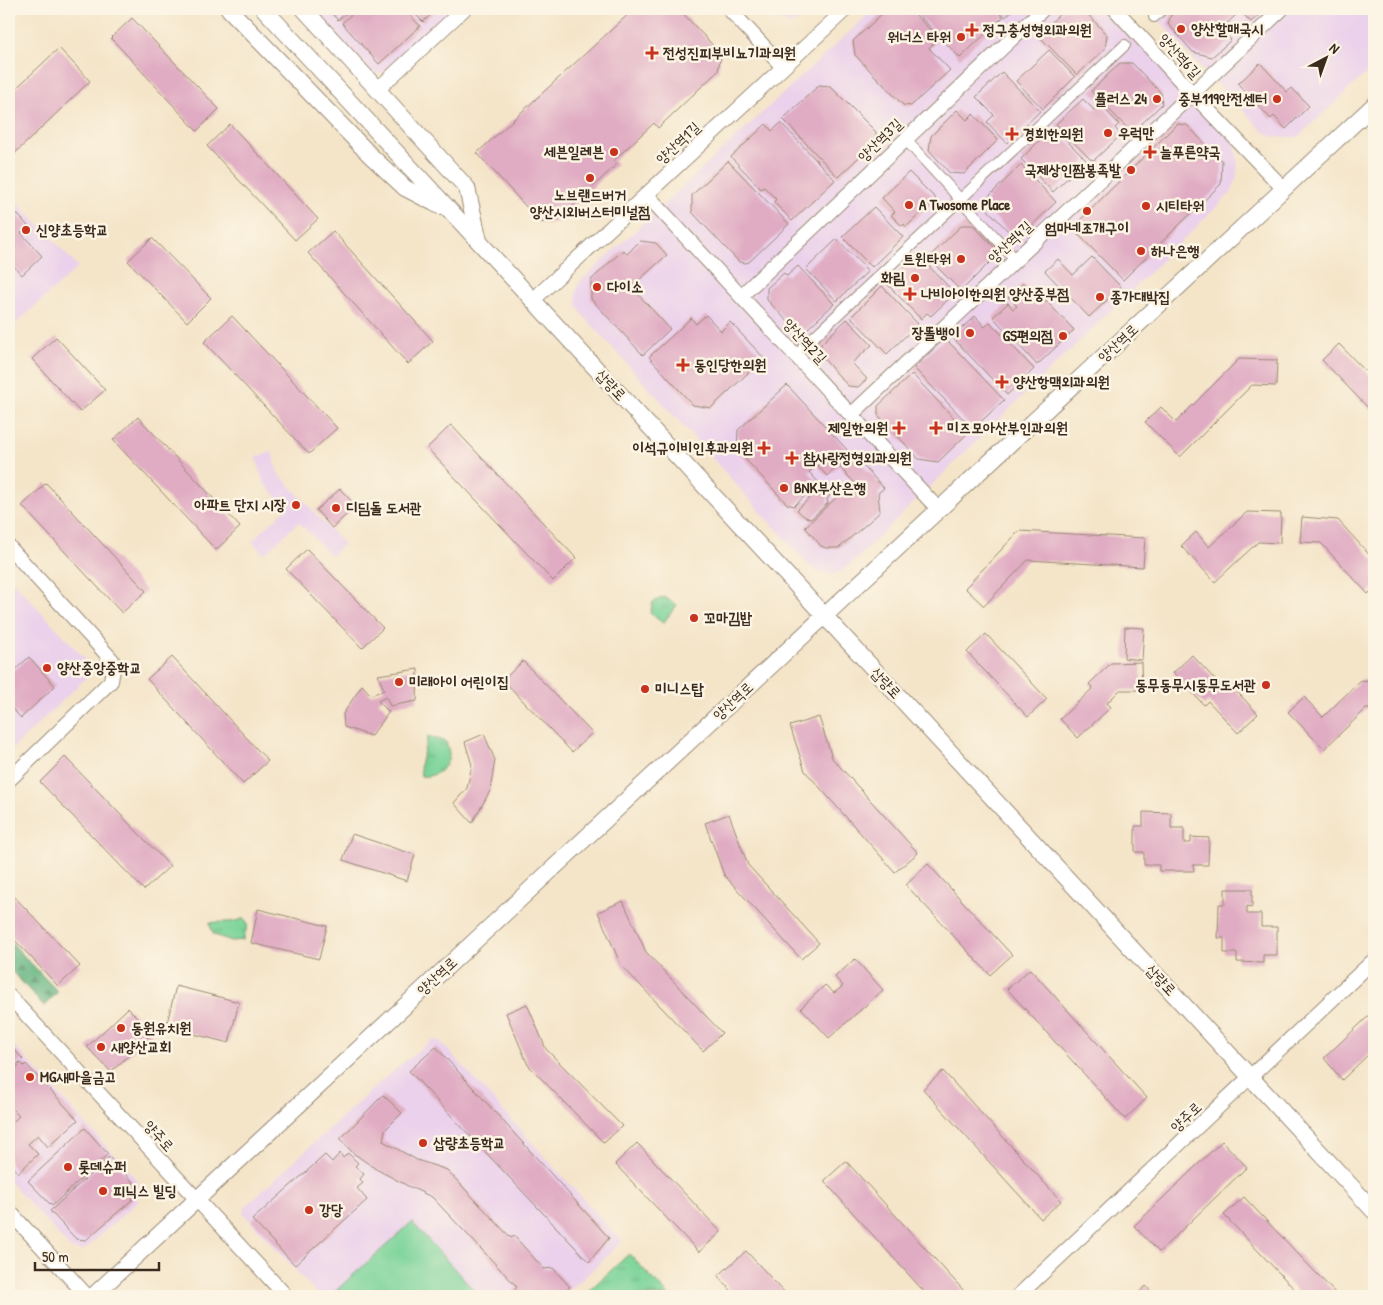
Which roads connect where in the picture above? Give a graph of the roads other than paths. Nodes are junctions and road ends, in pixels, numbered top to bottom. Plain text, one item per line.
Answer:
1 (229, 9) edge
2 (264, 9) edge
3 (304, 9) edge
4 (464, 9) edge
5 (728, 9) edge
6 (846, 9) edge
7 (1043, 9) edge
8 (1115, 9) edge
9 (1163, 9) edge
10 (1282, 9) edge
11 (1154, 17) dead end
12 (1125, 44) dead end
13 (783, 67) junction
14 (378, 89) junction
15 (1192, 92) junction
16 (1374, 105) edge
17 (905, 139) junction
18 (1284, 189) junction
19 (647, 195) junction
20 (960, 199) junction
21 (450, 211) junction
22 (480, 243) junction
23 (1015, 259) junction
24 (741, 296) junction
25 (533, 300) junction
26 (803, 347) dead end
27 (851, 415) junction
28 (939, 510) junction
29 (9, 547) edge
30 (824, 616) junction
31 (9, 780) edge
32 (1374, 960) edge
33 (9, 996) edge
34 (1251, 1078) junction
35 (196, 1200) junction
36 (9, 1211) edge
37 (1374, 1211) edge
38 (87, 1296) edge
39 (93, 1296) edge
40 (286, 1296) edge
41 (1018, 1296) edge

1 - 21 street
2 - 21 street, 삽량로
3 - 14 street
4 - 14 street
5 - 13 street
6 - 13 street, 양산역1길
7 - 17 street, 양산역3길
8 - 15 street, 양산역6길
9 - 11 street
10 - 15 street, 양산역4길
12 - 20 street
13 - 19 street, 양산역1길
14 - 22 street
15 - 18 street, 양산역6길
15 - 23 street, 양산역4길
16 - 18 street, 양산역로
17 - 20 street
17 - 24 street, 양산역3길
18 - 28 street, 양산역로
19 - 24 street, 양산역2길
19 - 25 street, 양산역1길
20 - 23 street
20 - 26 street
21 - 22 street, 삽량로
22 - 25 street, 삽량로
23 - 27 street, 양산역4길
24 - 27 street, 양산역2길
25 - 30 street, 삽량로
27 - 28 street, 양산역2길
28 - 30 street, 양산역로
29 - 31 street
30 - 34 street, 삽량로
30 - 35 street, 양산역로
32 - 34 street, 양주로
33 - 35 street, 양주로
34 - 37 street, 삽량로
34 - 41 street, 양주로
35 - 39 street, 양산역로
35 - 40 street, 양주로
36 - 38 street

